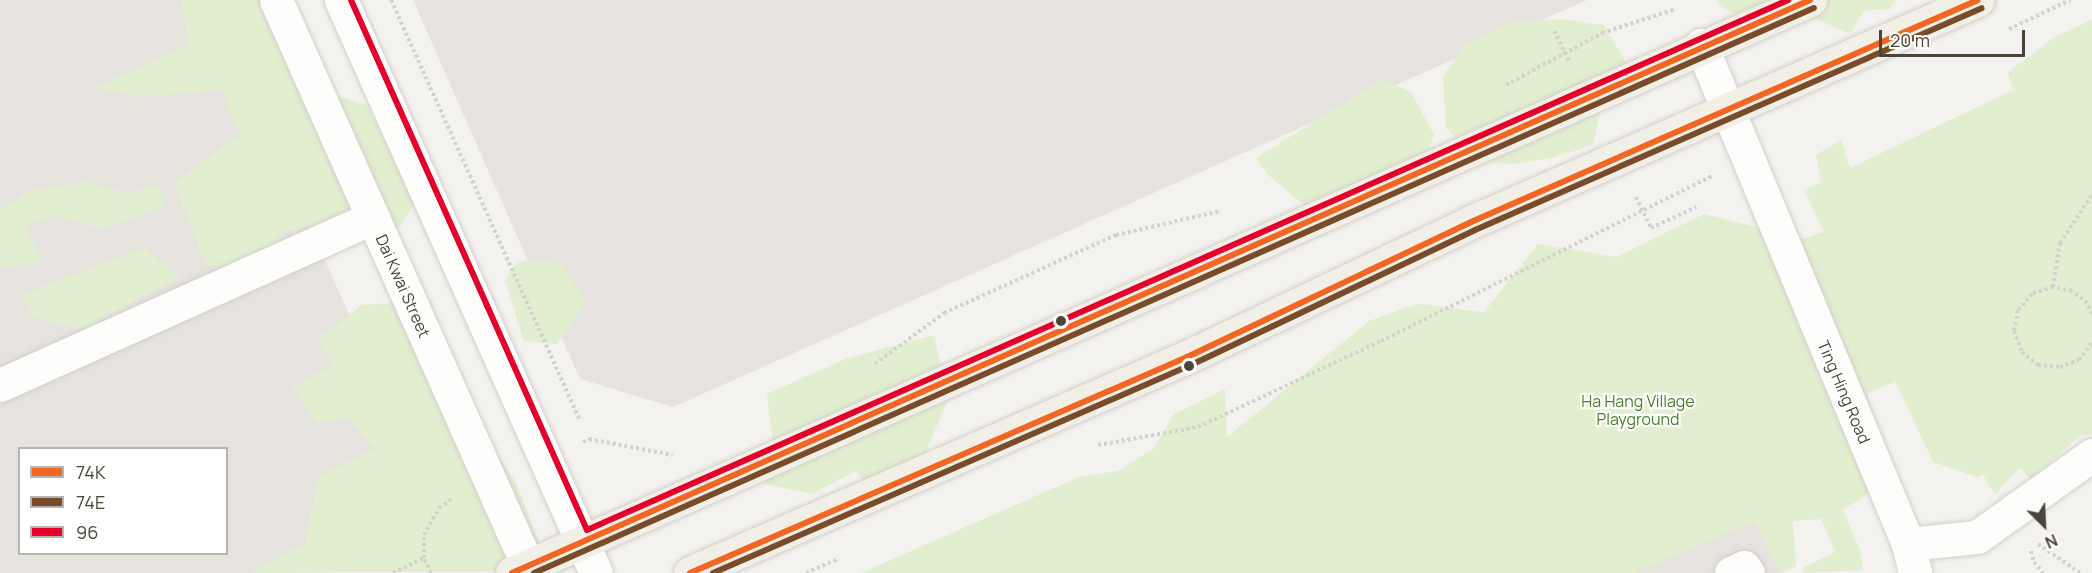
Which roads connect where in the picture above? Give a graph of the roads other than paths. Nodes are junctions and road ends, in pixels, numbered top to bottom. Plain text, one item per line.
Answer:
1 (276, 0) edge
2 (341, 0) edge
3 (1810, 0) edge
4 (1978, 0) edge
5 (1701, 45) junction
6 (1726, 112) junction
7 (373, 217) junction
8 (0, 385) edge
9 (2092, 455) edge
10 (582, 542) junction
11 (1911, 558) edge
12 (524, 571) edge
13 (596, 573) edge
14 (690, 573) edge
15 (1731, 573) edge
16 (1748, 573) edge

1 - 7 street, Dai Kwai Street
2 - 10 street
3 - 5 main road
4 - 6 main road
5 - 6 street, Ting Hing Road
5 - 10 main road
6 - 11 street, Ting Hing Road
6 - 14 main road
7 - 8 street
7 - 12 street, Dai Kwai Street
9 - 11 street, Ting Hing Road
10 - 12 main road
10 - 13 street
15 - 16 street

